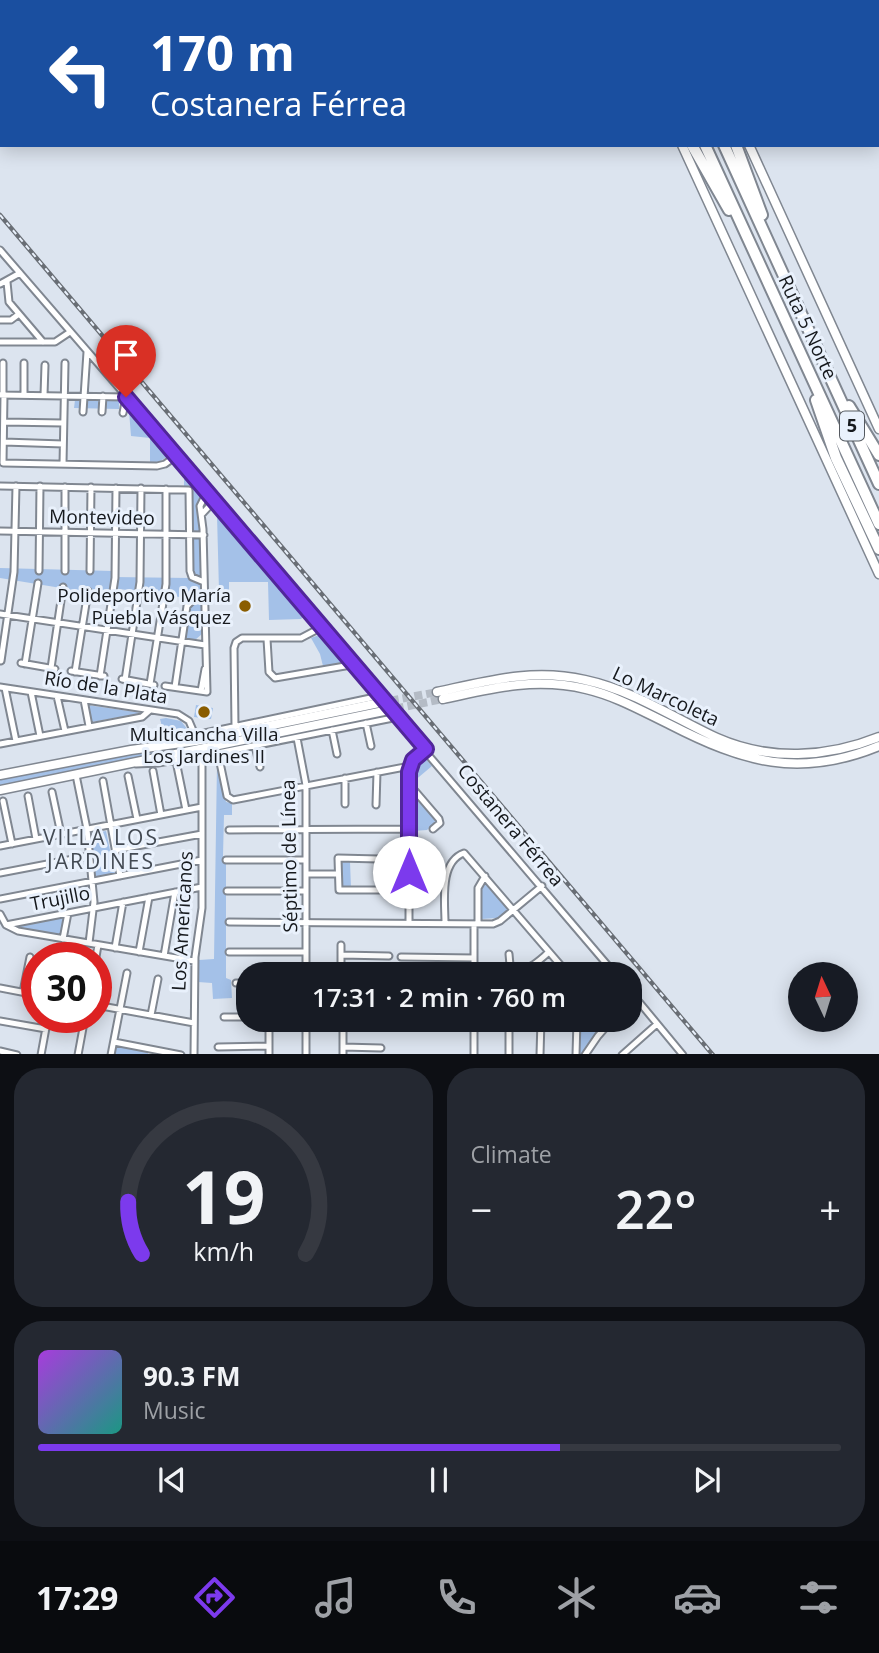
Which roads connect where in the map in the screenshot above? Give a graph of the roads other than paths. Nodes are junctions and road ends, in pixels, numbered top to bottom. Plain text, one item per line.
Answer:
1 (683, 147) edge
2 (693, 147) edge
3 (706, 147) edge
4 (725, 147) edge
5 (737, 147) edge
6 (750, 147) edge
7 (750, 242) junction
8 (0, 250) edge
9 (774, 254) junction
10 (20, 273) junction
11 (3, 283) edge
12 (19, 314) junction
13 (0, 320) edge
14 (70, 332) junction
15 (0, 342) edge
16 (43, 342) junction
17 (87, 351) junction
18 (3, 363) dead end
19 (24, 363) dead end
20 (65, 363) dead end
21 (45, 365) dead end
22 (807, 368) junction
23 (826, 368) junction
24 (2, 395) edge
25 (24, 395) junction
26 (44, 395) junction
27 (64, 396) junction
28 (86, 396) junction
29 (103, 396) junction
30 (126, 397) junction
31 (83, 412) dead end
32 (102, 412) dead end
33 (122, 413) dead end
34 (4, 422) junction
35 (63, 423) junction
36 (879, 429) edge
37 (4, 442) junction
38 (63, 444) junction
39 (879, 455) edge
40 (176, 456) junction
41 (82, 457) dead end
42 (121, 458) dead end
43 (140, 458) dead end
44 (63, 464) junction
45 (82, 465) junction
46 (120, 465) junction
47 (139, 466) junction
48 (879, 484) edge
49 (0, 486) edge
50 (16, 486) junction
51 (40, 486) junction
52 (65, 487) junction
53 (91, 487) junction
54 (116, 488) junction
55 (141, 488) junction
56 (166, 489) junction
57 (207, 492) junction
58 (215, 500) junction
59 (202, 514) junction
60 (879, 524) edge
61 (0, 531) edge
62 (15, 532) junction
63 (40, 532) junction
64 (65, 533) junction
65 (90, 533) junction
66 (116, 533) junction
67 (141, 534) junction
68 (166, 534) junction
69 (191, 535) junction
70 (204, 535) junction
71 (879, 549) edge
72 (39, 570) dead end
73 (65, 571) dead end
74 (90, 571) dead end
75 (879, 574) edge
76 (204, 582) junction
77 (38, 583) dead end
78 (63, 587) dead end
79 (88, 590) dead end
80 (205, 597) junction
81 (0, 614) edge
82 (8, 615) junction
83 (33, 619) junction
84 (58, 622) junction
85 (83, 626) junction
86 (320, 628) junction
87 (107, 630) junction
88 (132, 634) junction
89 (157, 638) junction
90 (267, 639) junction
91 (182, 642) junction
92 (205, 645) junction
93 (2, 661) edge
94 (352, 664) junction
95 (165, 686) dead end
96 (3, 687) edge
97 (175, 687) junction
98 (31, 692) junction
99 (57, 695) junction
100 (84, 700) junction
101 (381, 704) junction
102 (150, 710) junction
103 (398, 717) junction
104 (366, 723) junction
105 (690, 724) junction
106 (89, 726) junction
107 (235, 727) junction
108 (332, 730) junction
109 (703, 730) junction
110 (65, 731) junction
111 (684, 732) junction
112 (195, 735) junction
113 (40, 736) junction
114 (879, 737) edge
115 (298, 738) junction
116 (697, 738) junction
117 (16, 741) junction
118 (0, 744) edge
119 (255, 746) junction
120 (372, 746) dead end
121 (879, 746) edge
122 (141, 749) junction
123 (426, 749) junction
124 (131, 750) junction
125 (204, 752) junction
126 (218, 753) junction
127 (337, 754) dead end
128 (93, 757) junction
129 (134, 763) junction
130 (177, 766) dead end
131 (410, 766) junction
132 (260, 767) dead end
133 (96, 771) junction
134 (153, 771) dead end
135 (377, 772) junction
136 (0, 775) edge
137 (76, 775) junction
138 (128, 776) dead end
139 (345, 778) junction
140 (103, 781) dead end
141 (306, 785) junction
142 (409, 789) junction
143 (0, 790) edge
144 (52, 792) dead end
145 (28, 796) dead end
146 (3, 801) dead end
147 (345, 804) dead end
148 (376, 805) dead end
149 (202, 807) junction
150 (186, 810) junction
151 (161, 815) junction
152 (137, 819) junction
153 (111, 824) junction
154 (86, 829) junction
155 (433, 829) dead end
156 (229, 830) dead end
157 (306, 830) junction
158 (409, 830) junction
159 (61, 834) junction
160 (202, 834) junction
161 (36, 839) junction
162 (12, 844) junction
163 (0, 846) edge
164 (115, 850) junction
165 (89, 856) junction
166 (379, 859) dead end
167 (202, 860) junction
168 (226, 860) dead end
169 (306, 860) junction
170 (0, 873) edge
171 (306, 874) junction
172 (338, 874) junction
173 (120, 876) junction
174 (485, 876) junction
175 (92, 882) junction
176 (542, 886) junction
177 (202, 887) junction
178 (379, 890) dead end
179 (227, 891) dead end
180 (306, 891) junction
181 (175, 892) junction
182 (149, 897) junction
183 (0, 899) edge
184 (123, 902) junction
185 (94, 908) junction
186 (514, 910) junction
187 (68, 913) junction
188 (0, 914) edge
189 (229, 922) dead end
190 (306, 923) junction
191 (409, 923) junction
192 (445, 923) junction
193 (476, 924) junction
194 (6, 925) junction
195 (63, 939) junction
196 (82, 942) edge
197 (89, 942) edge
198 (341, 945) dead end
199 (112, 947) edge
200 (115, 948) junction
201 (139, 952) junction
202 (229, 952) dead end
203 (306, 952) junction
204 (549, 952) junction
205 (509, 954) dead end
206 (341, 955) junction
207 (164, 956) junction
208 (389, 956) dead end
209 (401, 957) dead end
210 (474, 958) junction
211 (194, 961) junction
212 (306, 962) edge
213 (341, 962) edge
214 (474, 962) edge
215 (558, 962) edge
216 (605, 962) edge
217 (127, 973) dead end
218 (158, 979) dead end
219 (0, 988) edge
220 (21, 992) edge
221 (642, 1005) edge
222 (112, 1008) edge
223 (120, 1010) junction
224 (151, 1015) junction
225 (224, 1017) dead end
226 (236, 1017) edge
227 (0, 1021) edge
228 (194, 1023) junction
229 (657, 1024) junction
230 (21, 1025) edge
231 (270, 1032) edge
232 (306, 1032) edge
233 (343, 1032) edge
234 (474, 1032) edge
235 (509, 1032) edge
236 (541, 1032) edge
237 (577, 1032) edge
238 (600, 1032) edge
239 (45, 1033) edge
240 (82, 1033) edge
241 (114, 1042) junction
242 (269, 1046) junction
243 (218, 1047) dead end
244 (231, 1047) junction
245 (377, 1050) edge
246 (343, 1051) edge
247 (153, 1052) edge
248 (41, 1054) edge
249 (78, 1054) edge
250 (111, 1054) edge
251 (172, 1054) edge
252 (194, 1054) edge
253 (231, 1054) edge
254 (269, 1054) edge
255 (306, 1054) edge
256 (474, 1054) edge
257 (509, 1054) edge
258 (540, 1054) edge
259 (576, 1054) edge
260 (586, 1054) edge
261 (623, 1054) edge
262 (681, 1054) edge

1 - 75 main road
2 - 7 highway
3 - 7 highway, Ruta 5 Norte / 5
4 - 9 highway, Ruta 5 Norte / 5
5 - 9 highway
6 - 36 main road
7 - 22 highway, Ruta 5 Norte / 5
8 - 10 street, Costanera Férrea
9 - 23 highway, Ruta 5 Norte / 5
10 - 11 street
10 - 14 street, Costanera Férrea
11 - 12 street
12 - 13 street
12 - 16 street
14 - 16 street
14 - 17 street, Costanera Férrea
15 - 16 street
17 - 28 street
17 - 30 street, Costanera Férrea
18 - 24 street
19 - 25 street
20 - 27 street
21 - 26 street
22 - 60 highway, Ruta 5 Norte / 5
22 - 71 highway
23 - 39 highway
23 - 48 highway, Ruta 5 Norte / 5
24 - 25 street
24 - 34 street
25 - 26 street
26 - 27 street
27 - 28 street
27 - 35 street
28 - 29 street
28 - 31 street
29 - 30 street
29 - 32 street
30 - 33 street
30 - 40 street, Costanera Férrea
34 - 35 street
34 - 37 street
35 - 38 street
37 - 38 street
37 - 44 street
38 - 44 street
40 - 47 street
40 - 57 street, Costanera Férrea
41 - 45 street
42 - 46 street
43 - 47 street
44 - 45 street
45 - 46 street
46 - 47 street
49 - 50 street
50 - 51 street
50 - 62 street
51 - 52 street
51 - 63 street
52 - 53 street
52 - 64 street
53 - 54 street
53 - 65 street
54 - 55 street
54 - 66 street
55 - 56 street
55 - 67 street
56 - 68 street
56 - 69 street
57 - 58 street, Costanera Férrea
57 - 59 street
58 - 59 street
58 - 86 street, Costanera Férrea
59 - 70 street
61 - 62 street, Montevideo
62 - 63 street, Montevideo
62 - 82 street
63 - 64 street, Montevideo
63 - 72 street
64 - 65 street, Montevideo
64 - 73 street
65 - 66 street, Montevideo
65 - 74 street
66 - 67 street, Montevideo
66 - 87 street
67 - 68 street, Montevideo
67 - 88 street
68 - 69 street, Montevideo
68 - 89 street
69 - 70 street, Montevideo
69 - 76 street
70 - 76 street
76 - 80 street
77 - 83 street
78 - 84 street
79 - 85 street
80 - 91 street
80 - 92 street
81 - 82 street
82 - 83 street
82 - 93 street
83 - 84 street
83 - 84 street
84 - 85 street
85 - 87 street
85 - 87 street
86 - 90 street
86 - 94 street, Costanera Férrea
87 - 88 street
88 - 89 street
88 - 89 street
89 - 91 street
90 - 94 street
90 - 107 street
91 - 92 street
91 - 97 street
92 - 97 street
94 - 101 street, Costanera Férrea
95 - 97 street
96 - 98 street, Río de la Plata
96 - 117 street
98 - 99 street, Río de la Plata
98 - 113 street
99 - 100 street, Río de la Plata
99 - 110 street
100 - 102 street, Río de la Plata
100 - 106 street
101 - 103 street, Costanera Férrea
101 - 107 street
101 - 122 main road
101 - 125 main road
102 - 106 street
102 - 112 street, Río de la Plata
103 - 104 street
103 - 123 street, Costanera Férrea
104 - 108 street
104 - 120 street
105 - 109 main road, Lo Marcoleta
105 - 111 main road
105 - 111 main road, Lo Marcoleta
106 - 110 street
107 - 112 street
108 - 115 street
108 - 127 street
109 - 114 main road, Lo Marcoleta
109 - 116 main road
110 - 113 street
111 - 116 main road, Lo Marcoleta
112 - 122 street
113 - 117 street
115 - 119 street
115 - 141 street, Séptimo de Línea
116 - 121 main road, Lo Marcoleta
117 - 118 street
119 - 126 street
119 - 132 street
122 - 124 main road
123 - 131 street
123 - 176 street, Costanera Férrea
124 - 128 main road
124 - 129 main road
125 - 126 street
125 - 129 main road
125 - 149 street, Los Americanos
126 - 141 street
128 - 133 main road
128 - 136 main road
129 - 133 main road
130 - 150 street
131 - 135 street
131 - 142 street
133 - 137 main road
134 - 151 street
135 - 139 street
135 - 148 street
137 - 143 main road
137 - 154 street
138 - 152 street
139 - 141 street
139 - 147 street
140 - 153 street
141 - 157 street, Séptimo de Línea
142 - 155 street
142 - 158 street
144 - 159 street
145 - 161 street
146 - 162 street
149 - 150 street
149 - 160 street, Los Americanos
150 - 151 street
151 - 152 street
152 - 153 street
153 - 154 street
153 - 164 street
154 - 159 street
154 - 165 street
156 - 157 street
157 - 158 street
157 - 169 street, Séptimo de Línea
158 - 191 street
159 - 161 street
160 - 164 street
160 - 167 street, Los Americanos
161 - 162 street
162 - 163 street
164 - 173 street
165 - 170 street
165 - 175 street
166 - 172 street
167 - 173 street
167 - 177 street, Los Americanos
168 - 169 street
169 - 171 street, Séptimo de Línea
171 - 172 street
171 - 180 street, Séptimo de Línea
172 - 178 street
173 - 175 street
174 - 186 street
174 - 192 street
174 - 193 street
175 - 183 street
175 - 185 street
176 - 186 street
176 - 216 street, Costanera Férrea
177 - 181 street, Trujillo
177 - 211 street, Los Americanos
179 - 180 street
180 - 190 street, Séptimo de Línea
181 - 182 street, Trujillo
181 - 207 street
182 - 184 street, Trujillo
182 - 201 street
184 - 185 street, Trujillo
184 - 200 street
185 - 187 street, Trujillo
185 - 197 street
186 - 193 street
186 - 204 street
187 - 194 street, Trujillo
187 - 195 street
188 - 194 street
189 - 190 street
190 - 191 street
190 - 203 street, Séptimo de Línea
191 - 192 street
192 - 193 street
193 - 210 street
194 - 195 street
195 - 196 street
198 - 206 street
199 - 200 street
200 - 201 street
201 - 207 street
202 - 203 street
203 - 212 street, Séptimo de Línea
204 - 205 street
204 - 215 street
206 - 208 street
206 - 213 street
207 - 211 street
209 - 210 street
210 - 214 street
211 - 228 street, Los Americanos
217 - 223 street
218 - 224 street
219 - 220 street
221 - 229 street
222 - 223 street
223 - 224 street
223 - 241 street
224 - 228 street
225 - 226 street
227 - 230 street
228 - 252 street, Los Americanos
229 - 261 street
229 - 262 street
231 - 242 street
232 - 255 street
233 - 246 street
234 - 256 street
235 - 257 street
236 - 258 street
237 - 259 street
238 - 260 street
239 - 248 street
240 - 249 street
241 - 247 street
241 - 250 street
242 - 244 street
242 - 254 street
243 - 244 street
244 - 253 street
245 - 246 street
247 - 251 street

